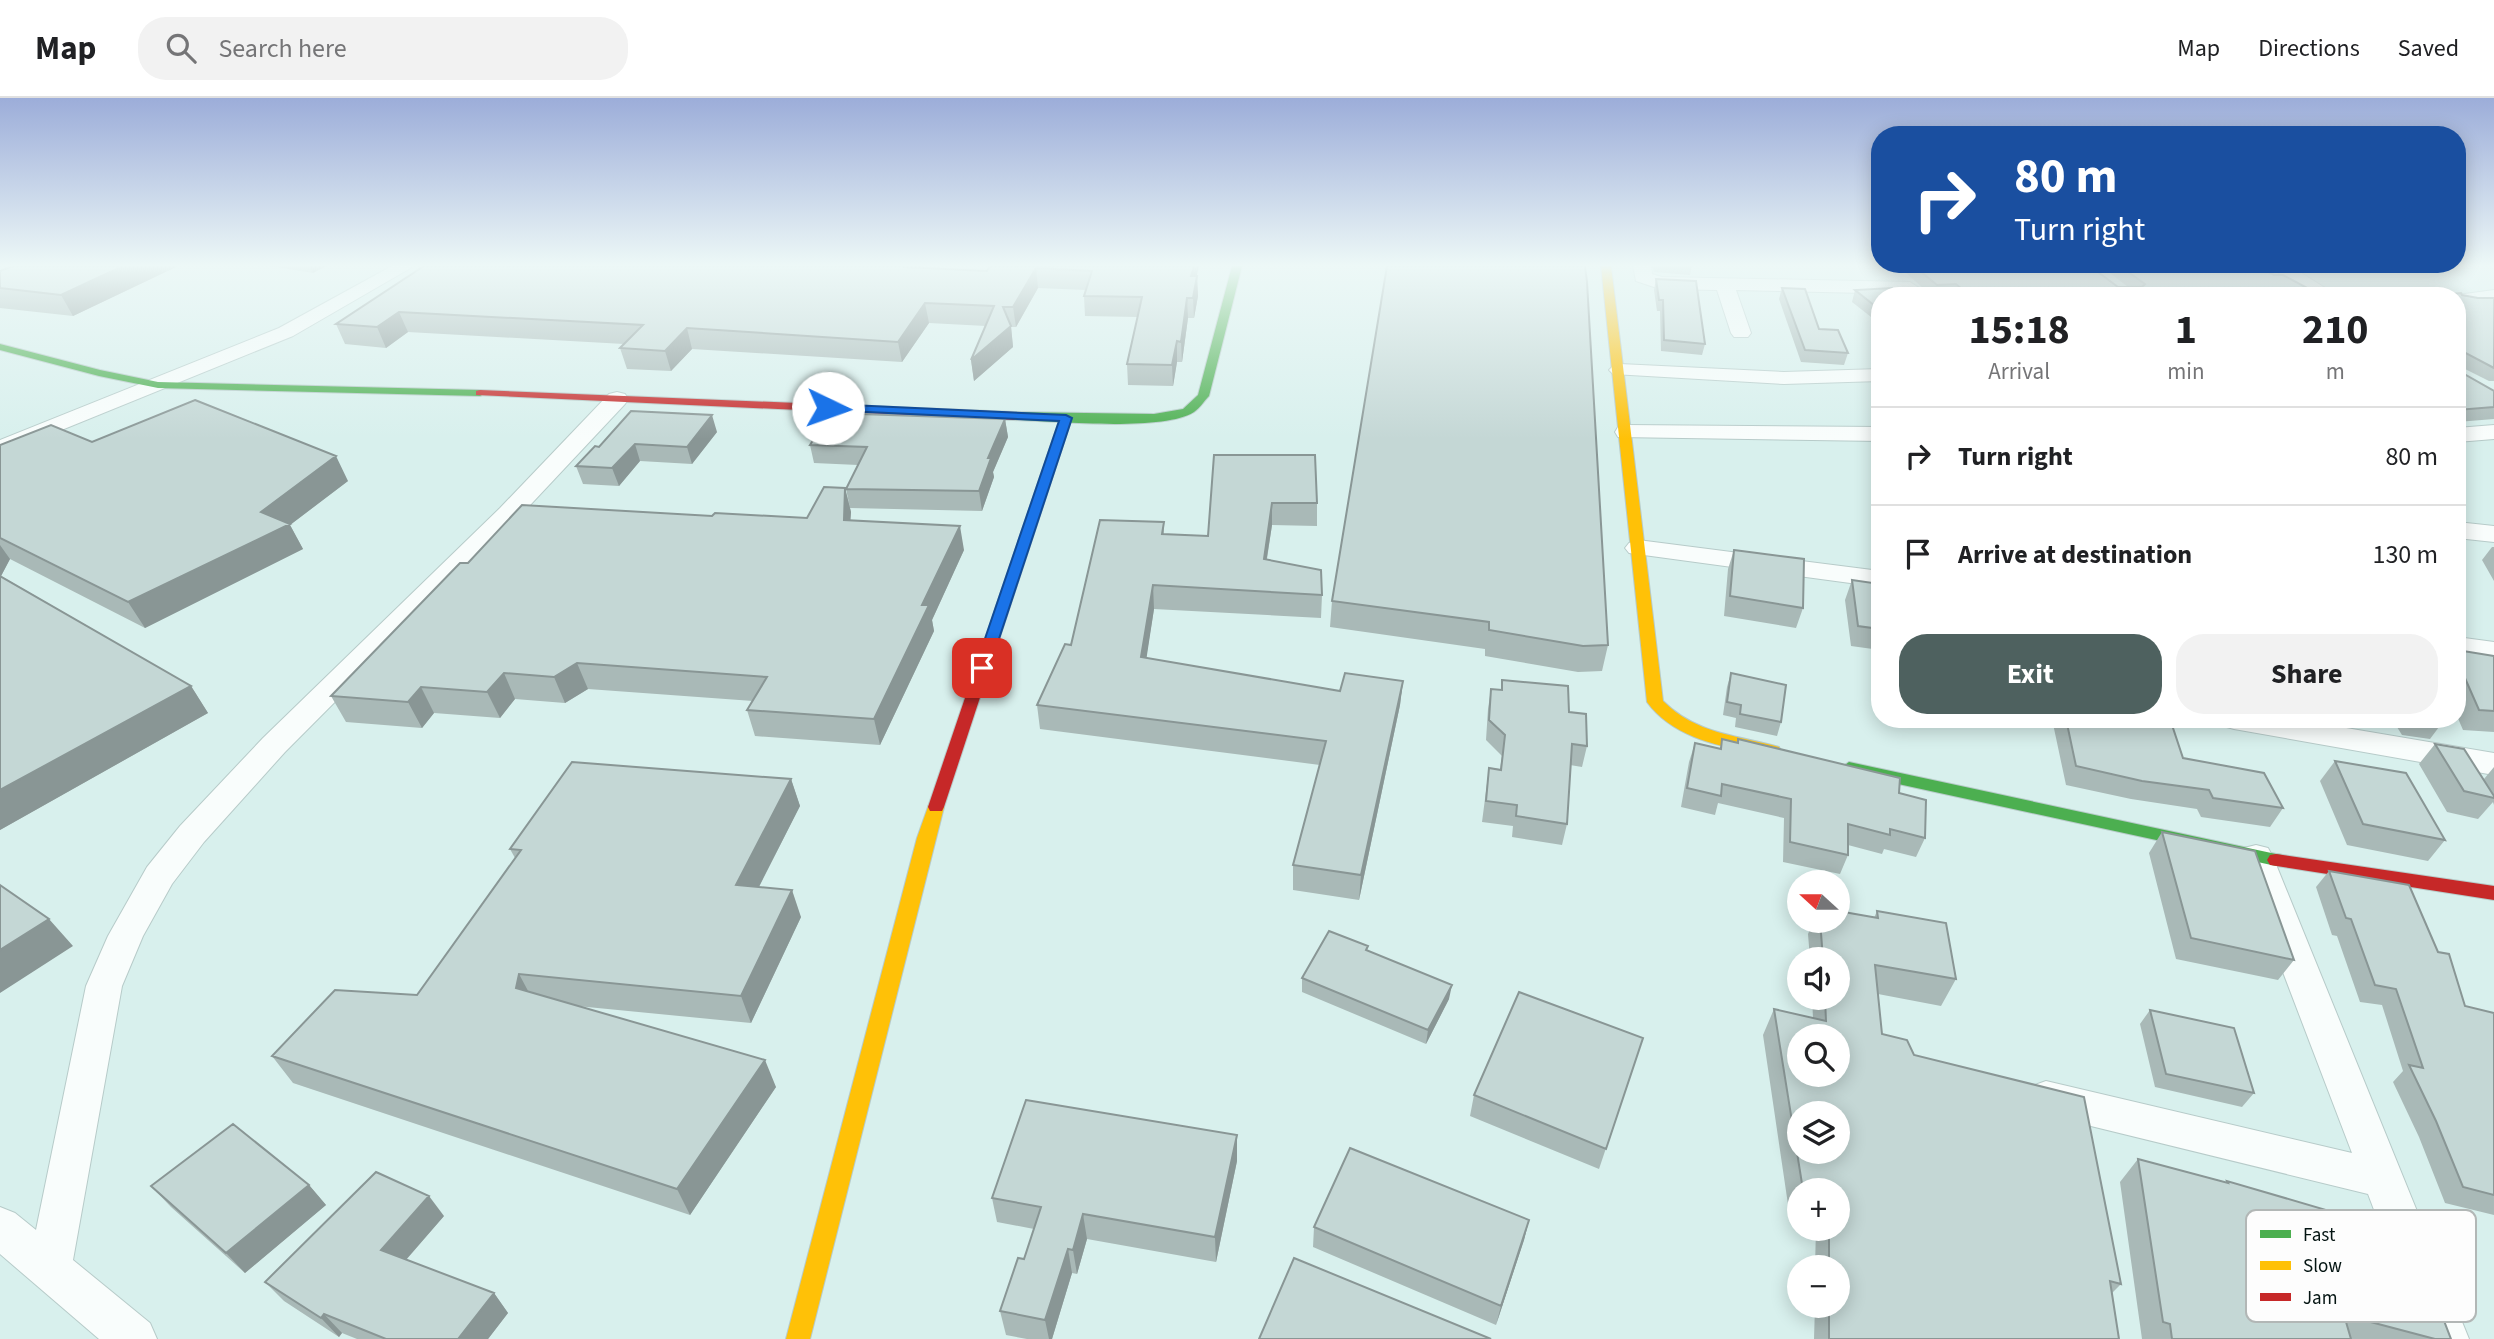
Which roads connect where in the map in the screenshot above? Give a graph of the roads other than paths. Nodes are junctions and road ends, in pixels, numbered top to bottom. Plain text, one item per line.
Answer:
1 (300, 324) edge
2 (1222, 324) edge
3 (1613, 324) edge
4 (1738, 324) edge
5 (1741, 333) dead end
6 (0, 347) edge
7 (1619, 370) junction
8 (1871, 375) edge
9 (158, 384) junction
10 (617, 398) junction
11 (1066, 418) junction
12 (1626, 432) junction
13 (2494, 432) edge
14 (2466, 434) edge
15 (1871, 435) edge
16 (0, 448) edge
17 (2466, 531) edge
18 (2494, 534) edge
19 (1638, 548) junction
20 (1871, 578) edge
21 (2466, 647) edge
22 (2494, 651) edge
23 (2286, 728) edge
24 (1784, 753) edge
25 (2494, 764) edge
26 (1838, 765) edge
27 (2256, 857) junction
28 (2494, 894) edge
29 (2008, 1089) edge
30 (2383, 1179) junction
31 (2395, 1210) edge
32 (0, 1227) edge
33 (50, 1269) junction
34 (2439, 1322) edge
35 (134, 1339) edge
36 (798, 1339) edge
37 (2446, 1339) edge

1 - 9 street
2 - 11 street
3 - 7 street
4 - 5 street
6 - 9 street
7 - 8 street
7 - 12 street
9 - 10 street
9 - 16 street
10 - 11 street
10 - 33 street
11 - 36 street
12 - 15 street
12 - 19 street
13 - 14 street
17 - 18 street
19 - 20 street
19 - 24 street
21 - 22 street
23 - 25 street
26 - 27 street
27 - 28 street
27 - 30 street
29 - 30 street
30 - 31 street
32 - 33 street
33 - 35 street
34 - 37 street

